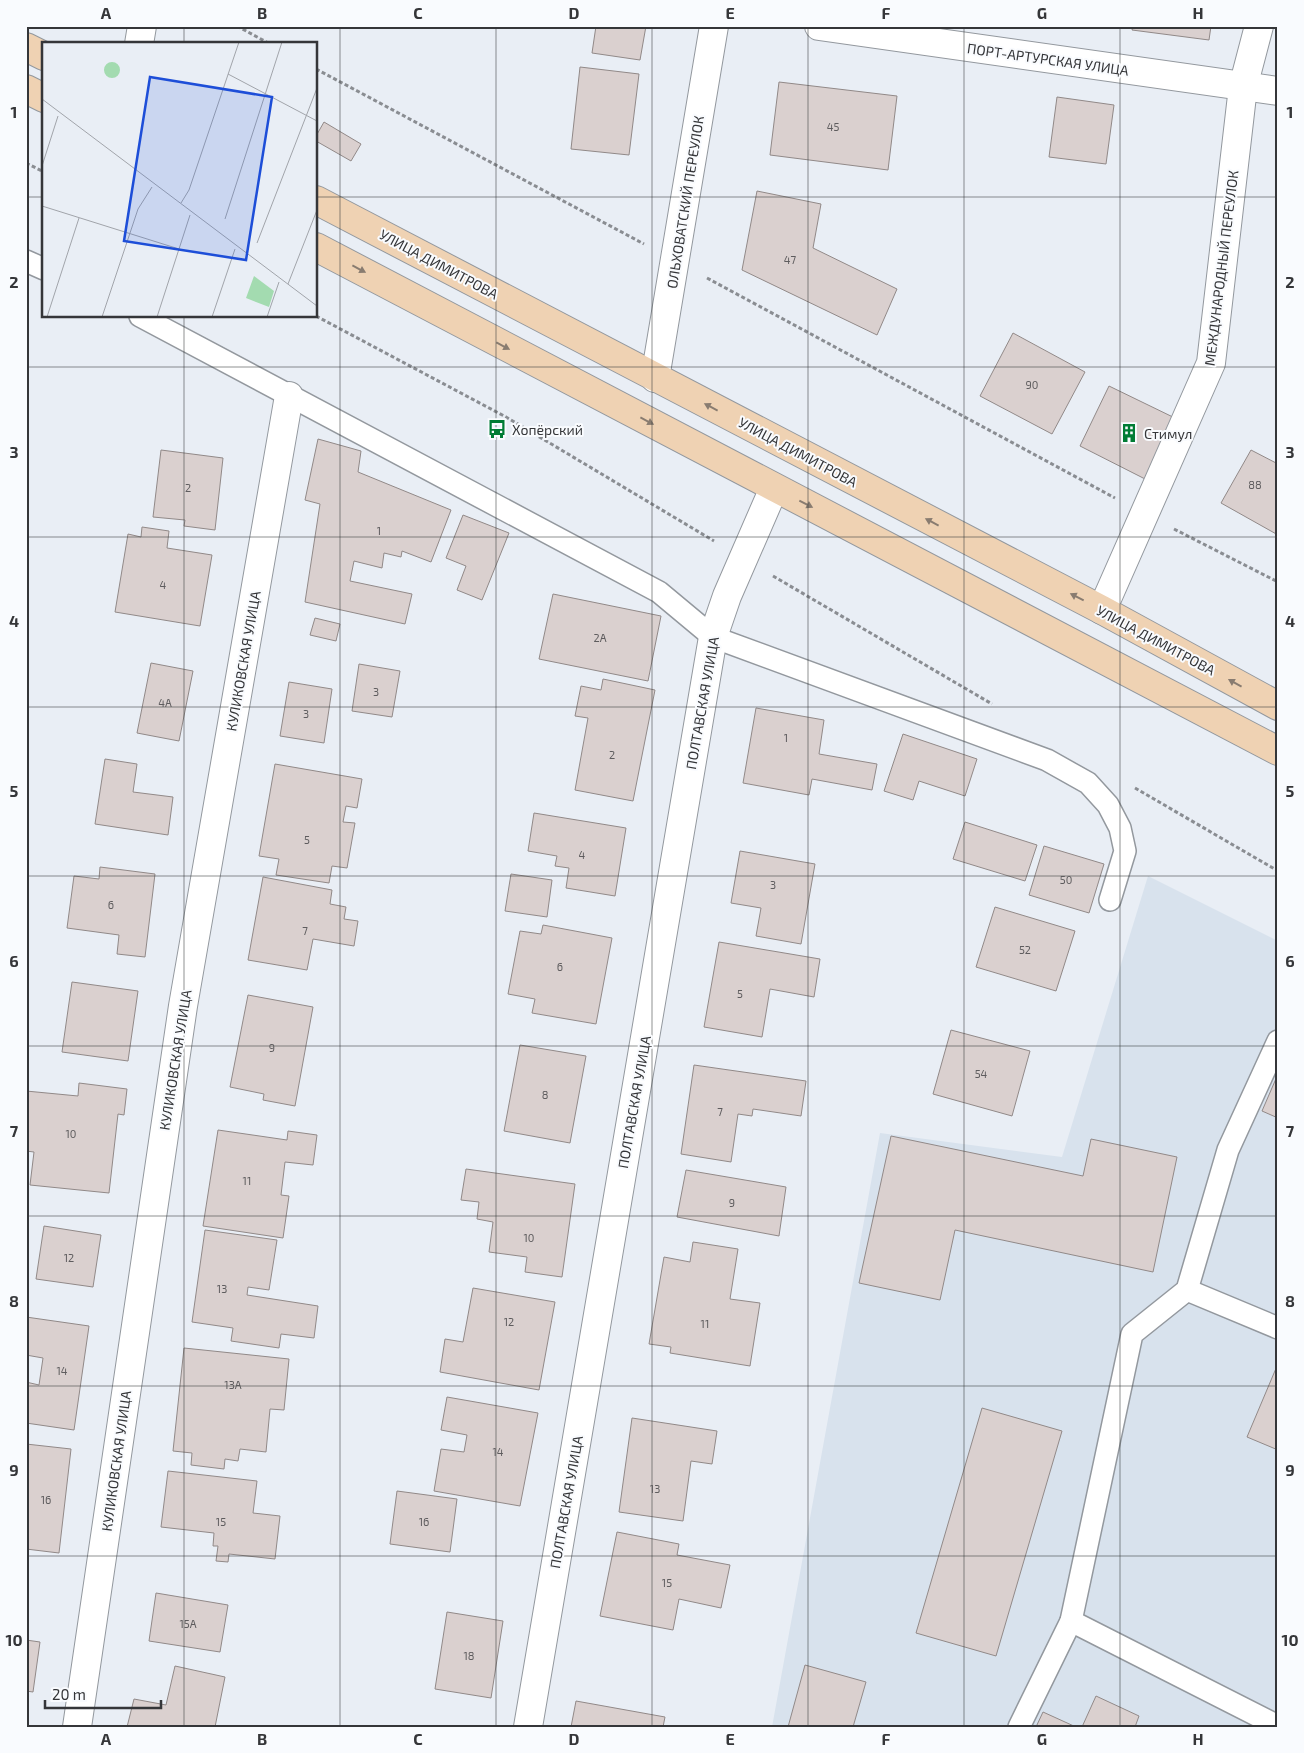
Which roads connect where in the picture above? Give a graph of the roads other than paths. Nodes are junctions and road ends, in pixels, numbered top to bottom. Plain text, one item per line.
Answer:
1 (142, 26) edge
2 (714, 26) edge
3 (819, 26) edge
4 (1258, 26) edge
5 (139, 42) edge
6 (26, 46) edge
7 (42, 55) edge
8 (1243, 87) junction
9 (26, 89) edge
10 (1278, 91) edge
11 (42, 97) edge
12 (318, 201) edge
13 (318, 247) edge
14 (26, 261) edge
15 (42, 268) edge
16 (144, 318) edge
17 (655, 378) junction
18 (289, 396) junction
19 (774, 488) junction
20 (1102, 610) junction
21 (713, 637) junction
22 (1278, 706) edge
23 (1278, 751) edge
24 (1110, 900) dead end
25 (1278, 1041) edge
26 (1187, 1290) junction
27 (1278, 1328) edge
28 (1071, 1621) junction
29 (1278, 1726) edge
30 (77, 1727) edge
31 (528, 1727) edge
32 (1019, 1727) edge

1 - 5 street
2 - 17 street, ОЛЬХОВАТСКИЙ ПЕРЕУЛОК
3 - 8 street, ПОРТ-АРТУРСКАЯ УЛИЦА
4 - 8 street, МЕЖДУНАРОДНЫЙ ПЕРЕУЛОК
6 - 7 main road
8 - 10 street, ПОРТ-АРТУРСКАЯ УЛИЦА
8 - 20 street, МЕЖДУНАРОДНЫЙ ПЕРЕУЛОК
9 - 11 main road
12 - 17 main road, УЛИЦА ДИМИТРОВА
13 -> 19 main road
14 - 15 lane
16 - 18 lane
20 -> 17 main road, УЛИЦА ДИМИТРОВА
18 - 21 lane
18 - 30 street, КУЛИКОВСКАЯ УЛИЦА
19 - 21 street, ПОЛТАВСКАЯ УЛИЦА
19 -> 23 main road
22 -> 20 main road, УЛИЦА ДИМИТРОВА
21 - 24 lane
21 - 31 street, ПОЛТАВСКАЯ УЛИЦА
25 - 26 lane
26 - 27 lane
26 - 28 lane
28 - 29 lane
28 - 32 lane

